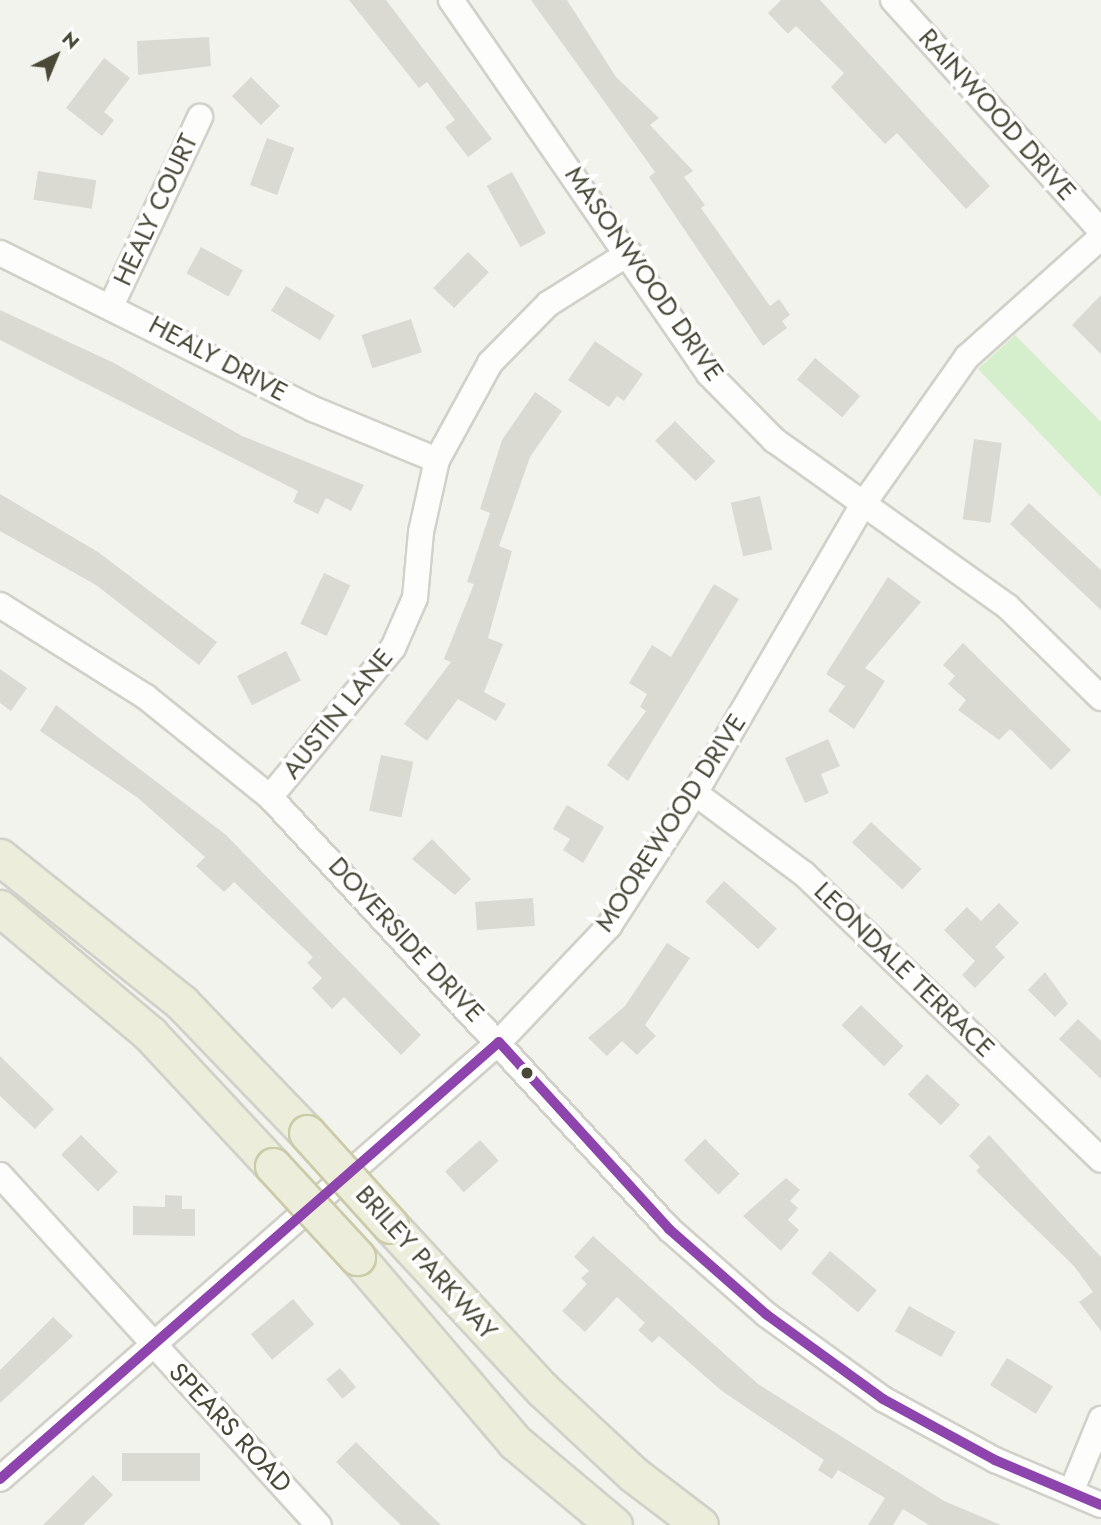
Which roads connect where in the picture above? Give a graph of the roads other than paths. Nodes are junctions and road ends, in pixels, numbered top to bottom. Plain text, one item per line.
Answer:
1 (451, 0) edge
2 (893, 0) edge
3 (200, 117) dead end
4 (1101, 231) edge
5 (1101, 237) edge
6 (0, 253) edge
7 (629, 253) junction
8 (112, 304) junction
9 (438, 460) junction
10 (864, 503) junction
11 (0, 605) edge
12 (1101, 698) edge
13 (695, 793) junction
14 (270, 797) junction
15 (0, 857) edge
16 (0, 908) edge
17 (499, 1042) junction
18 (1101, 1160) edge
19 (0, 1175) edge
20 (154, 1346) junction
21 (1101, 1419) edge
22 (0, 1479) edge
23 (1072, 1490) junction
24 (1101, 1504) edge
25 (319, 1525) edge
26 (614, 1525) edge
27 (700, 1525) edge

1 - 7 street, MASONWOOD DRIVE
2 - 4 street, RAINWOOD DRIVE
3 - 8 street, HEALY COURT
5 - 10 street, MOOREWOOD DRIVE
6 - 8 street, HEALY DRIVE
7 - 9 street, AUSTIN LANE
7 - 10 street, MASONWOOD DRIVE
8 - 9 street, HEALY DRIVE
9 - 14 street, AUSTIN LANE
10 - 12 street, MASONWOOD DRIVE
10 - 13 street, MOOREWOOD DRIVE
11 - 14 street, DOVERSIDE DRIVE
13 - 17 street, MOOREWOOD DRIVE
13 - 18 street, LEONDALE TERRACE
14 - 17 street, DOVERSIDE DRIVE
15 - 27 highway, BRILEY PARKWAY, bridge
16 - 26 highway, BRILEY PARKWAY, bridge
17 - 20 street, MOOREWOOD DRIVE
17 - 23 street, DOVERSIDE DRIVE
19 - 20 street, SPEARS ROAD
20 - 22 street, MOOREWOOD DRIVE
20 - 25 street, SPEARS ROAD
21 - 23 street
23 - 24 street, DOVERSIDE DRIVE

